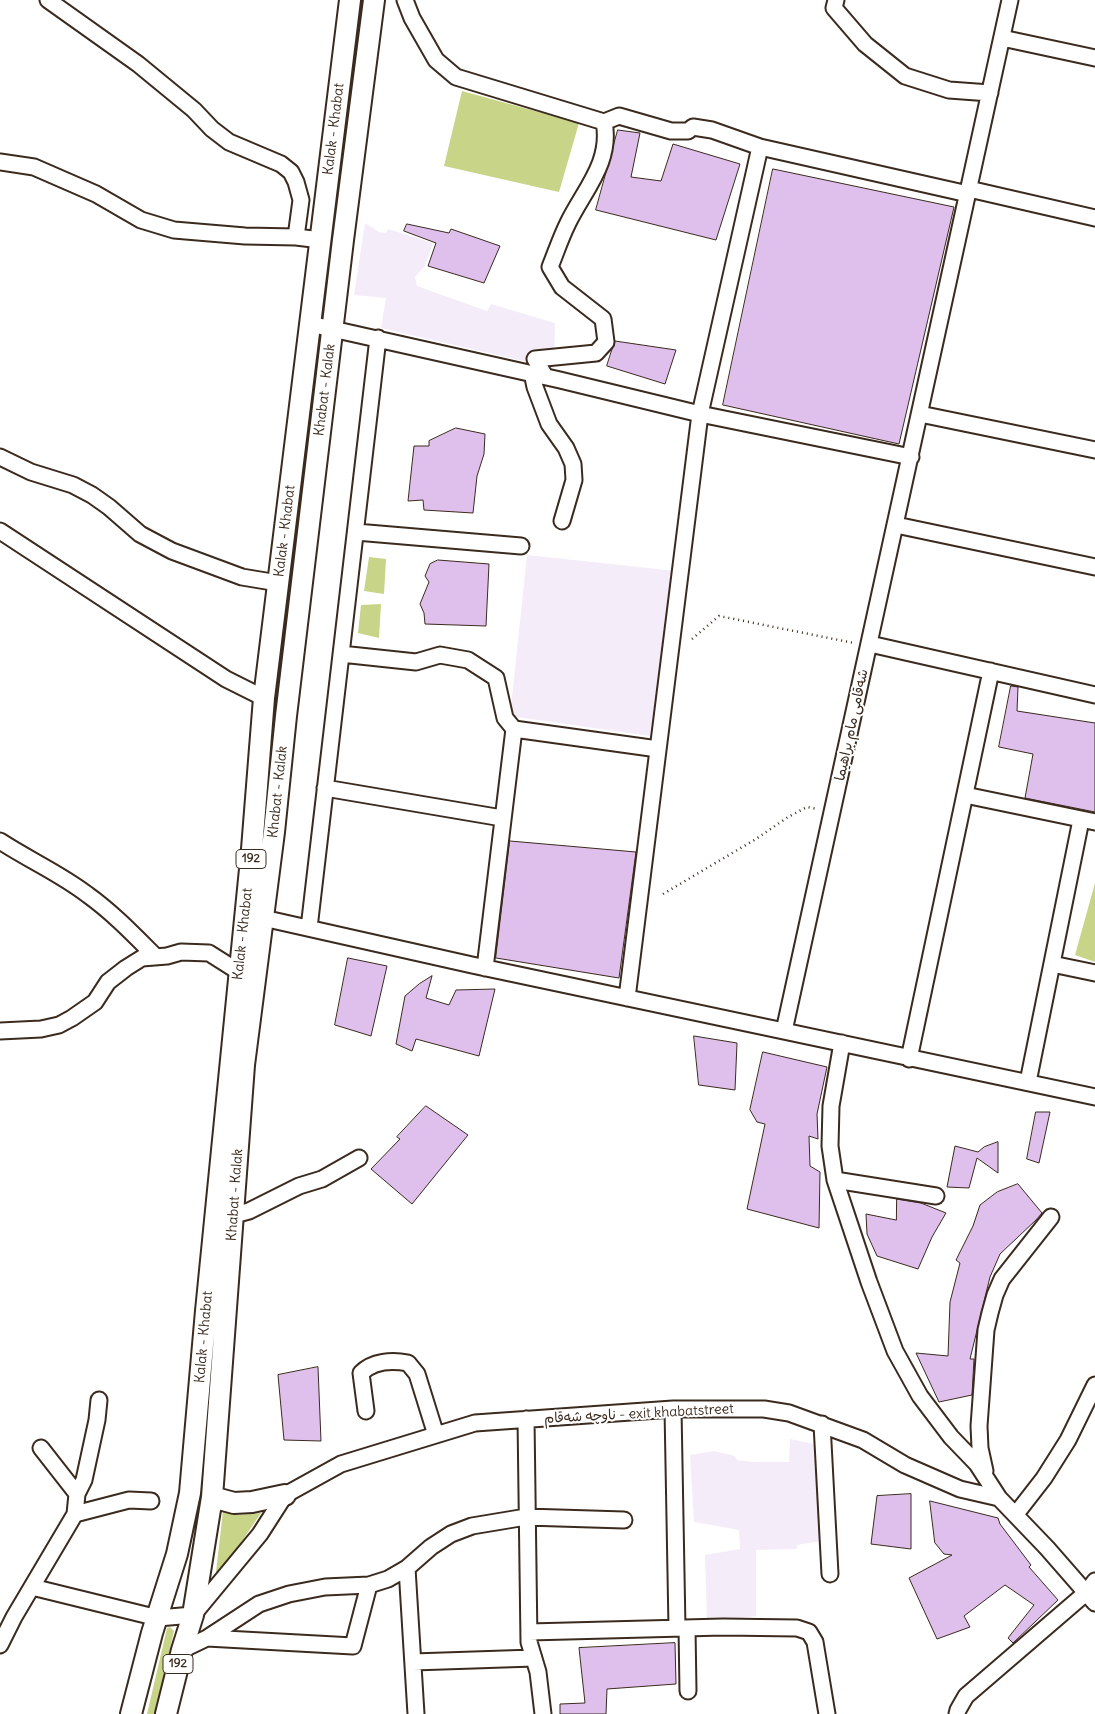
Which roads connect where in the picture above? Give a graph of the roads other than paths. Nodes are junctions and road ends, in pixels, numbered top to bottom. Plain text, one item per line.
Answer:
1 (48, 0) edge
2 (350, 0) edge
3 (374, 0) edge
4 (405, 0) edge
5 (836, 0) edge
6 (1010, 0) edge
7 (1002, 38) junction
8 (1095, 58) edge
9 (990, 93) junction
10 (604, 122) junction
11 (760, 147) junction
12 (0, 162) edge
13 (969, 191) junction
14 (1095, 218) edge
15 (296, 237) junction
16 (321, 240) junction
17 (310, 324) junction
18 (332, 328) junction
19 (378, 338) junction
20 (539, 375) junction
21 (700, 414) junction
22 (920, 414) junction
23 (1095, 450) edge
24 (0, 457) edge
25 (911, 457) junction
26 (562, 522) dead end
27 (896, 525) junction
28 (0, 531) edge
29 (356, 532) junction
30 (521, 546) dead end
31 (1095, 567) edge
32 (278, 584) junction
33 (870, 644) junction
34 (341, 654) junction
35 (991, 672) junction
36 (1095, 695) edge
37 (264, 698) junction
38 (514, 729) junction
39 (658, 749) junction
40 (325, 788) junction
41 (965, 794) junction
42 (502, 818) junction
43 (1088, 821) edge
44 (0, 841) edge
45 (264, 918) junction
46 (309, 928) junction
47 (156, 957) junction
48 (1052, 964) junction
49 (485, 968) junction
50 (239, 972) junction
51 (1095, 973) edge
52 (627, 998) junction
53 (0, 1031) edge
54 (784, 1031) junction
55 (842, 1043) junction
56 (908, 1058) junction
57 (1028, 1082) junction
58 (1095, 1097) edge
59 (359, 1158) dead end
60 (835, 1180) junction
61 (936, 1196) dead end
62 (234, 1215) junction
63 (1051, 1217) dead end
64 (1095, 1385) edge
65 (99, 1400) dead end
66 (673, 1409) junction
67 (366, 1411) dead end
68 (526, 1419) junction
69 (822, 1424) junction
70 (436, 1435) junction
71 (41, 1448) dead end
72 (986, 1478) junction
73 (77, 1494) junction
74 (285, 1495) junction
75 (212, 1497) junction
76 (999, 1498) junction
77 (151, 1501) dead end
78 (75, 1514) junction
79 (1016, 1514) junction
80 (526, 1517) junction
81 (624, 1520) dead end
82 (407, 1568) junction
83 (830, 1574) dead end
84 (369, 1585) junction
85 (32, 1587) junction
86 (1092, 1592) edge
87 (193, 1615) junction
88 (158, 1618) junction
89 (682, 1628) junction
90 (529, 1632) junction
91 (207, 1638) junction
92 (0, 1645) edge
93 (182, 1650) junction
94 (534, 1658) junction
95 (413, 1662) junction
96 (688, 1691) dead end
97 (131, 1714) edge
98 (166, 1714) edge
99 (416, 1714) edge
100 (543, 1714) edge
101 (827, 1714) edge
102 (957, 1714) edge

1 - 15 street
2 - 16 main road, Kalak - Khabat / 192
3 - 18 main road, Khabat - Kalak
4 - 10 street
5 - 9 street
6 - 7 street, شەقامی مام براهیما
7 - 8 street
7 - 9 street, شەقامی مام براهیما
9 - 13 street, شەقامی مام براهیما
10 - 11 street
10 - 20 street
11 - 13 street
11 - 21 street
12 - 15 street
13 - 14 street
13 - 22 street, شەقامی مام براهیما
15 - 16 street
16 - 17 main road, Kalak - Khabat / 192
17 - 18 street
17 - 32 main road, Kalak - Khabat / 192
18 - 19 street
18 - 45 main road, Khabat - Kalak
19 - 20 street
19 - 29 street
20 - 21 street
20 - 26 street
21 - 25 street
21 - 39 street
22 - 23 street
22 - 25 street, شەقامی مام براهیما
24 - 32 street
25 - 27 street, شەقامی مام براهیما
27 - 31 street
27 - 33 street, شەقامی مام براهیما
28 - 37 street
29 - 30 street
29 - 34 street
32 - 37 main road, Kalak - Khabat / 192
33 - 35 street
33 - 54 street, شەقامی مام براهیما
34 - 38 street
34 - 40 street
35 - 36 street
35 - 41 street
37 - 50 main road, Kalak - Khabat / 192
38 - 39 street
38 - 42 street
39 - 52 street
40 - 42 street
40 - 46 street
41 - 43 street
41 - 56 street
42 - 49 street
43 - 48 street
44 - 47 street
45 - 46 street
45 - 62 main road, Khabat - Kalak
46 - 49 street
47 - 50 street
47 - 53 street
48 - 51 street
48 - 57 street
49 - 52 street
50 - 88 main road, Kalak - Khabat / 192
52 - 54 street
54 - 55 street
55 - 56 street
55 - 60 street
56 - 57 street
57 - 58 street
59 - 62 street
60 - 61 street
60 - 72 street
62 - 75 main road, Khabat - Kalak
63 - 72 street
64 - 79 street
65 - 73 street
66 - 68 street, ناوچە شەقام - exit khabatstreet
66 - 69 street, ناوچە شەقام - exit khabatstreet
66 - 89 street
67 - 70 street
68 - 70 street, ناوچە شەقام - exit khabatstreet
68 - 80 street
69 - 76 street, ناوچە شەقام - exit khabatstreet
69 - 83 street
70 - 74 street, ناوچە شەقام - exit khabatstreet
71 - 73 street
72 - 76 street
73 - 78 street
74 - 75 main road
74 - 87 street, ناوچە شەقام - exit khabatstreet
75 - 87 main road, Khabat - Kalak
76 - 79 street
77 - 78 street
78 - 85 street
79 - 86 street
80 - 81 street
80 - 82 street
80 - 90 street
82 - 84 street
82 - 95 street
84 - 91 street
84 - 91 street
85 - 88 street
85 - 92 street
86 - 102 street
87 - 88 street
87 - 93 main road, 192
88 - 97 main road, Kalak - Khabat / 192
89 - 90 street
89 - 96 street
89 - 101 street
90 - 94 street
91 - 93 street
93 - 98 main road, 192
94 - 95 street
94 - 100 street
95 - 99 street

